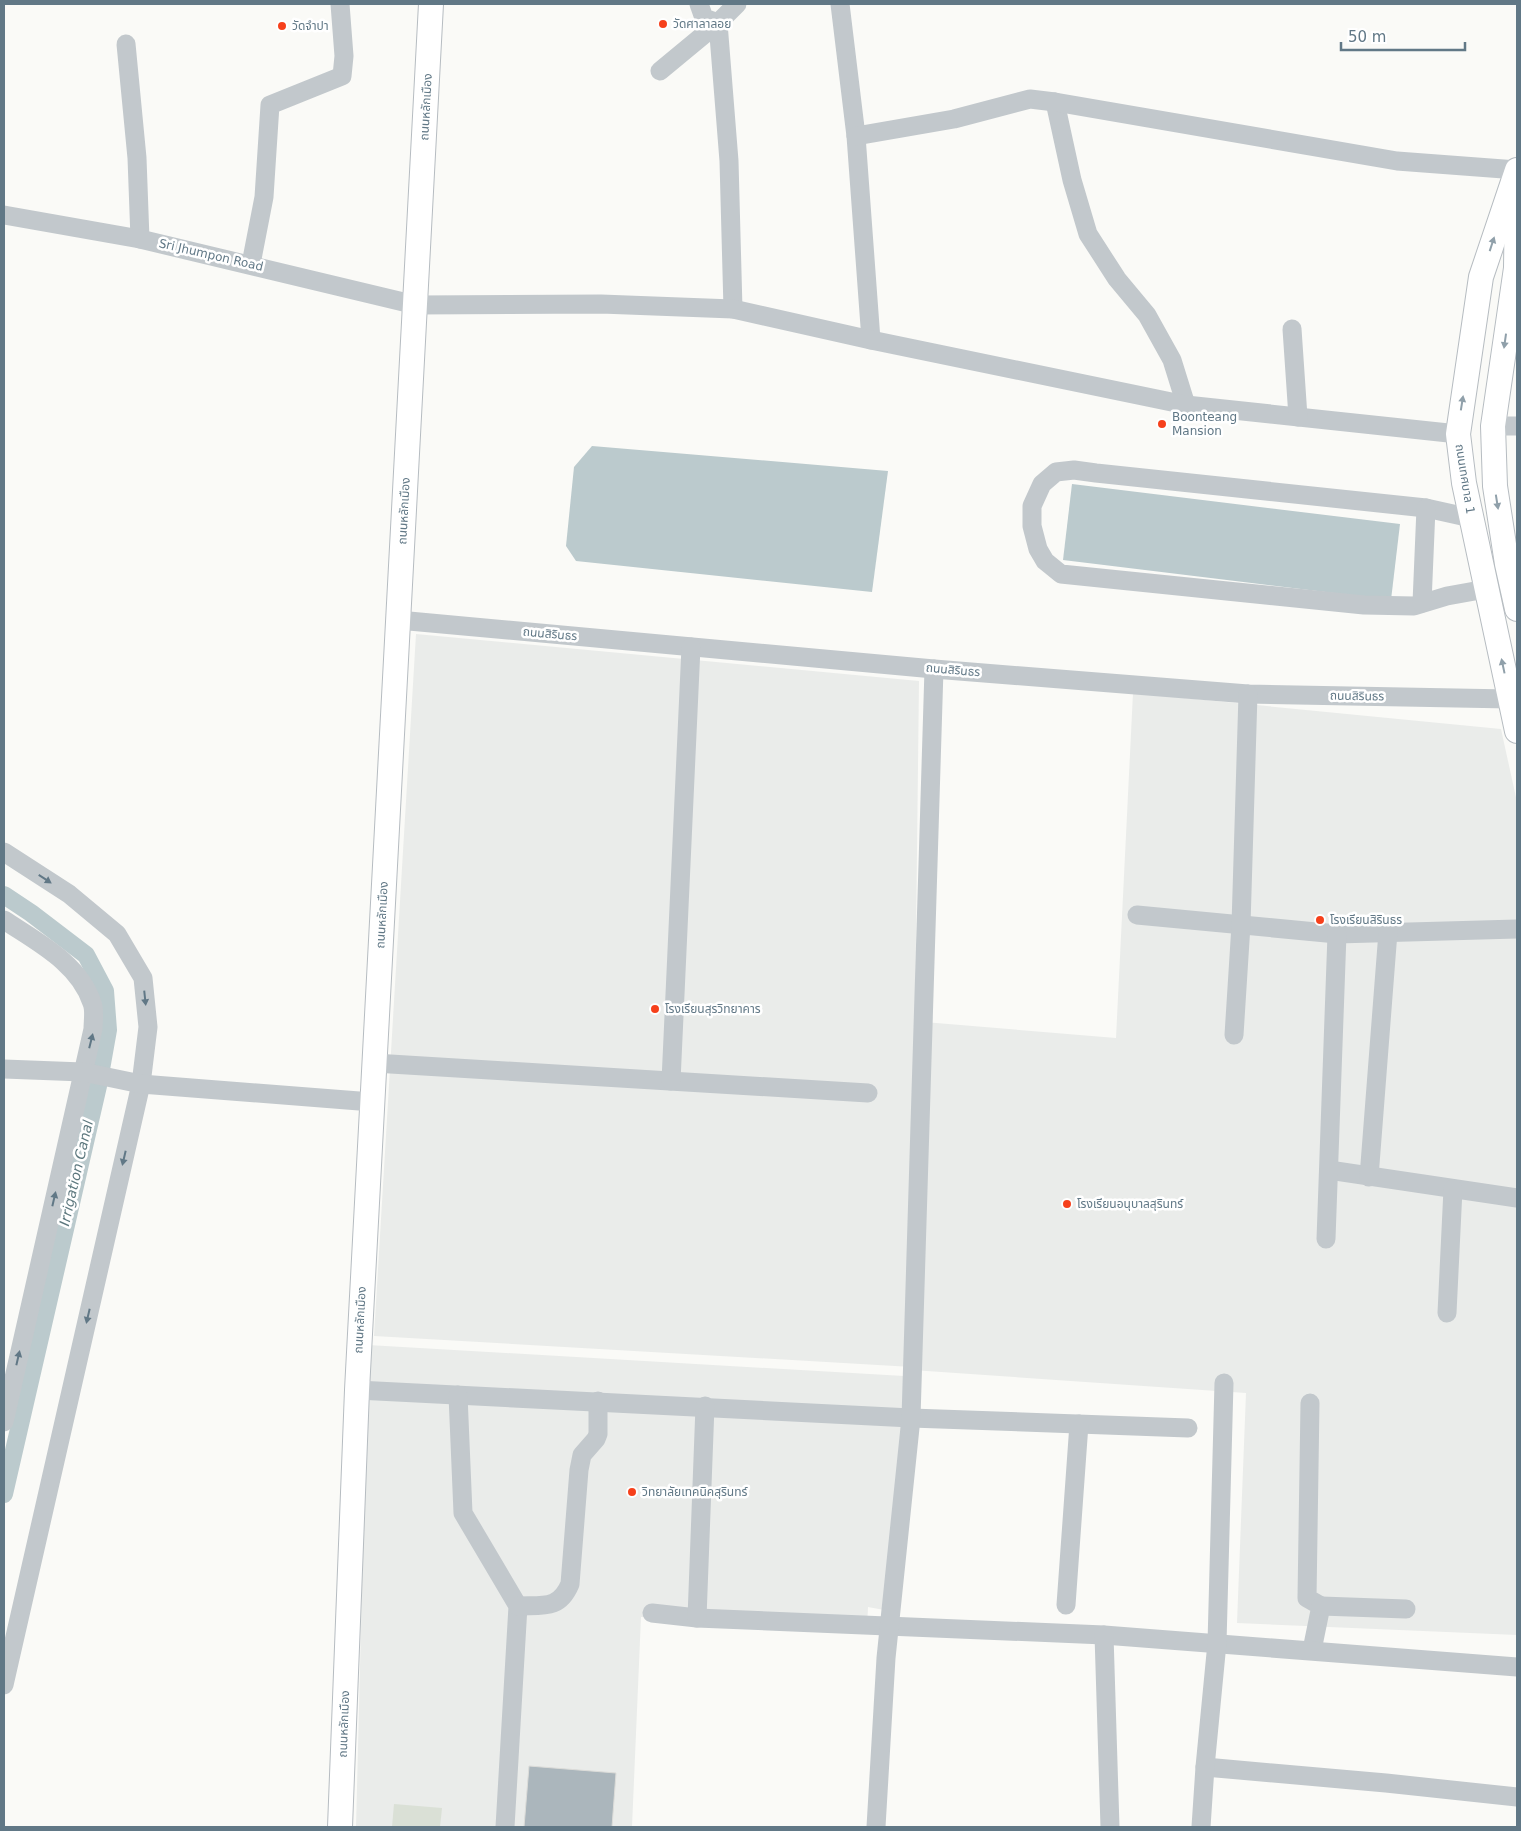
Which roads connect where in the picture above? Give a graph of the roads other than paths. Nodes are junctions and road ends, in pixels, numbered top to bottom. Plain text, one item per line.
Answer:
1 (340, 4) edge
2 (431, 4) edge
3 (699, 4) edge
4 (737, 4) edge
5 (840, 4) edge
6 (718, 23) junction
7 (126, 44) dead end
8 (660, 71) dead end
9 (1055, 102) junction
10 (856, 136) junction
11 (1517, 170) edge
12 (4, 215) edge
13 (140, 238) junction
14 (251, 264) junction
15 (1517, 268) edge
16 (416, 305) junction
17 (733, 309) junction
18 (1292, 329) dead end
19 (871, 340) junction
20 (1186, 405) junction
21 (1298, 417) junction
22 (1493, 426) junction
23 (1517, 426) edge
24 (1458, 434) junction
25 (1426, 508) junction
26 (1471, 518) junction
27 (1486, 589) junction
28 (1422, 603) junction
29 (1517, 609) edge
30 (398, 620) junction
31 (691, 647) junction
32 (934, 669) junction
33 (1248, 694) junction
34 (1510, 699) junction
35 (1517, 731) edge
36 (4, 852) edge
37 (1138, 915) dead end
38 (4, 920) edge
39 (1241, 925) junction
40 (1517, 929) edge
41 (1388, 932) junction
42 (1337, 934) junction
43 (1234, 1035) dead end
44 (374, 1063) junction
45 (4, 1069) edge
46 (83, 1072) junction
47 (672, 1081) junction
48 (141, 1084) junction
49 (868, 1093) dead end
50 (372, 1102) junction
51 (1329, 1170) junction
52 (1369, 1177) junction
53 (1452, 1189) junction
54 (1517, 1198) edge
55 (1326, 1239) dead end
56 (1447, 1313) dead end
57 (1224, 1383) dead end
58 (8, 1386) edge
59 (357, 1390) junction
60 (458, 1395) junction
61 (598, 1402) junction
62 (1310, 1403) dead end
63 (705, 1406) junction
64 (911, 1418) junction
65 (4, 1422) edge
66 (1079, 1424) junction
67 (1188, 1428) dead end
68 (1066, 1604) dead end
69 (518, 1606) junction
70 (1321, 1606) junction
71 (1406, 1609) dead end
72 (652, 1613) dead end
73 (697, 1618) junction
74 (889, 1625) junction
75 (1104, 1635) junction
76 (1217, 1643) junction
77 (1312, 1650) junction
78 (1517, 1667) edge
79 (4, 1685) edge
80 (1205, 1767) junction
81 (1517, 1797) edge
82 (340, 1827) edge
83 (505, 1827) edge
84 (876, 1827) edge
85 (1110, 1827) edge
86 (1201, 1827) edge

1 - 14 street
2 - 16 main road, ถนนหลักเมือง
3 - 6 street
4 - 6 street
5 - 10 street
6 - 8 street
6 - 17 street
7 - 13 street
9 - 10 street
9 - 11 street
9 - 20 street
10 - 19 street
11 - 15 main road
24 -> 11 main road, ถนนเทศบาล 1
12 - 13 street, Sri Jhumpon Road
13 - 14 street, Sri Jhumpon Road
14 - 16 street, Sri Jhumpon Road
15 -> 22 main road
16 - 17 street, Sri Jhumpon Road
16 - 30 main road, ถนนหลักเมือง
17 - 19 street, Sri Jhumpon Road
18 - 21 street
19 - 20 street, Sri Jhumpon Road
20 - 21 street, Sri Jhumpon Road
21 - 24 street, Sri Jhumpon Road
22 - 23 street
22 -> 29 main road
24 - 26 main road, ถนนเทศบาล 1
25 - 26 street
25 - 28 street
25 - 28 street
26 - 27 main road, ถนนเทศบาล 1
27 - 28 street
34 -> 27 main road, ถนนเทศบาล 1
30 - 31 street, ถนนสิรินธร
30 - 44 main road, ถนนหลักเมือง
31 - 32 street, ถนนสิรินธร
31 - 47 street
32 - 33 street, ถนนสิรินธร
32 - 64 street
33 - 34 street, ถนนสิรินธร
33 - 39 street
34 - 35 main road, ถนนเทศบาล 1
36 -> 48 street
37 - 39 street
46 -> 38 street
39 - 42 street
39 - 43 street
40 - 41 street
41 - 42 street
41 - 52 street
42 - 51 street
44 - 47 street
44 - 50 main road, ถนนหลักเมือง
45 - 46 street
46 - 48 street
58 -> 46 street
47 - 49 street
48 - 50 street
48 -> 79 street
50 - 59 main road, ถนนหลักเมือง
51 - 52 street
51 - 55 street
52 - 53 street
53 - 54 street
53 - 56 street
57 - 76 street
58 - 65 street
59 - 60 street
59 - 82 main road, ถนนหลักเมือง
60 - 61 street
60 - 69 street
61 - 63 street
61 - 69 street
62 - 70 street
63 - 64 street
63 - 73 street
64 - 66 street
64 - 74 street
66 - 67 street
66 - 68 street
69 - 83 street
70 - 71 street
70 - 77 street
72 - 73 street
73 - 74 street
74 - 75 street
74 - 84 street
75 - 76 street
75 - 85 street
76 - 77 street
76 - 80 street
77 - 78 street
80 - 81 street
80 - 86 street

